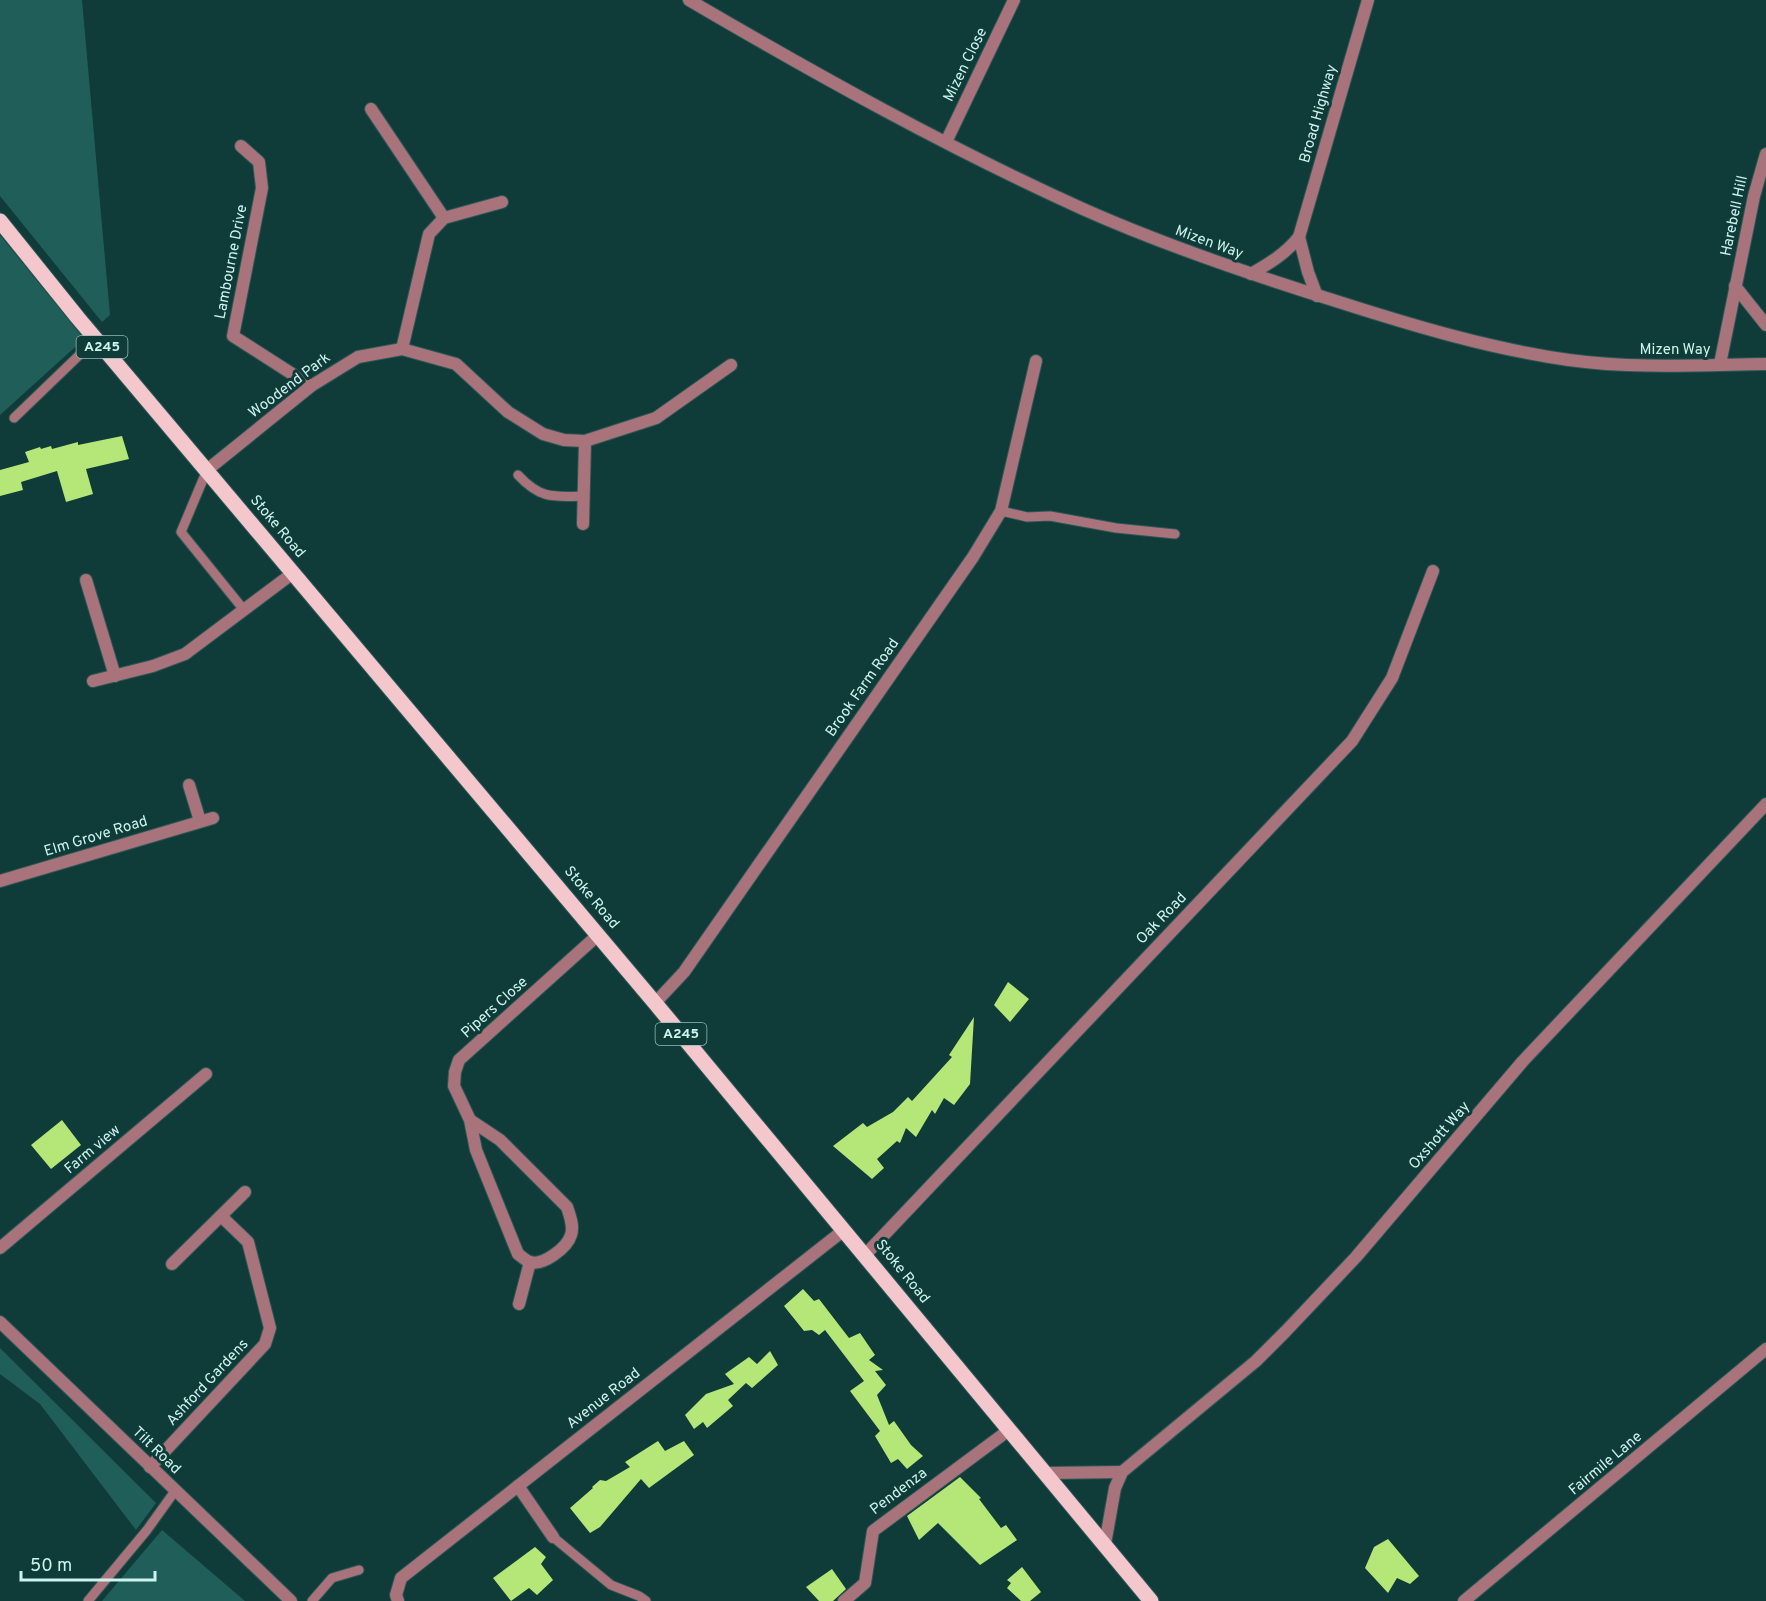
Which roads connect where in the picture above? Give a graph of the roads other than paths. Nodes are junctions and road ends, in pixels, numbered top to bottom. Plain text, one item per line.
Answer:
1 (689, 0) edge
2 (1014, 0) edge
3 (1368, 0) edge
4 (371, 109) dead end
5 (946, 142) junction
6 (241, 146) dead end
7 (1766, 153) edge
8 (502, 202) dead end
9 (444, 218) junction
10 (0, 221) edge
11 (1299, 237) junction
12 (1251, 274) junction
13 (1735, 286) junction
14 (1317, 296) junction
15 (1766, 325) edge
16 (96, 339) junction
17 (402, 349) junction
18 (1036, 361) dead end
19 (1720, 364) junction
20 (1766, 364) edge
21 (731, 365) dead end
22 (310, 386) junction
23 (14, 418) dead end
24 (585, 441) junction
25 (207, 470) junction
26 (518, 475) dead end
27 (584, 496) junction
28 (1001, 511) junction
29 (583, 524) dead end
30 (1175, 534) dead end
31 (1432, 572) dead end
32 (293, 573) junction
33 (86, 580) dead end
34 (244, 610) junction
35 (115, 676) junction
36 (93, 681) dead end
37 (189, 785) dead end
38 (1766, 804) edge
39 (213, 818) dead end
40 (200, 821) junction
41 (0, 880) edge
42 (598, 935) junction
43 (655, 1003) junction
44 (206, 1074) dead end
45 (470, 1120) junction
46 (245, 1192) dead end
47 (222, 1217) junction
48 (844, 1230) junction
49 (0, 1248) edge
50 (865, 1255) junction
51 (530, 1262) junction
52 (172, 1264) dead end
53 (519, 1304) dead end
54 (0, 1322) edge
55 (1766, 1349) edge
56 (1009, 1430) junction
57 (150, 1467) junction
58 (1122, 1472) junction
59 (1045, 1473) junction
60 (518, 1486) junction
61 (175, 1491) junction
62 (554, 1537) joint
63 (1105, 1544) junction
64 (359, 1570) dead end
65 (88, 1601) edge
66 (291, 1601) edge
67 (312, 1601) edge
68 (398, 1601) edge
69 (646, 1601) edge
70 (844, 1601) edge
71 (1151, 1601) edge
72 (1464, 1601) edge

1 - 5 street, Mizen Way
2 - 5 street, Mizen Close
3 - 11 street, Broad Highway
4 - 9 street
5 - 12 street, Mizen Way
6 - 22 street, Lambourne Drive
7 - 13 street, Harebell Hill
8 - 9 street
9 - 17 street
10 - 16 main road, Stoke Road / A245
11 - 12 street, Broad Highway
11 - 14 street, Broad Highway
12 - 14 street, Mizen Way
13 - 15 street
13 - 19 street, Harebell Hill
14 - 19 street, Mizen Way
16 - 23 lane
16 - 25 main road, Stoke Road / A245
17 - 22 street, Woodend Park
17 - 24 street, Woodend Park
18 - 28 street, Brook Farm Road
19 - 20 street, Mizen Way
21 - 24 street, Woodend Park
22 - 25 street, Woodend Park
24 - 27 street
25 - 32 main road, Stoke Road / A245
25 - 34 lane
26 - 27 lane
27 - 29 street
28 - 30 lane
28 - 43 street, Brook Farm Road
31 - 50 street, Oak Road
32 - 34 street
32 - 42 main road, Stoke Road / A245
33 - 35 street
34 - 35 street
35 - 36 street
37 - 40 street
38 - 58 street, Oxshott Way
39 - 40 street, Elm Grove Road
40 - 41 street, Elm Grove Road
42 - 43 main road, Stoke Road / A245
42 - 45 street, Pipers Close
43 - 48 main road, Stoke Road / A245
44 - 49 street, Farm view
45 - 51 street, Pipers Close
45 - 51 street
46 - 47 street
47 - 52 street
47 - 57 street, Ashford Gardens
48 - 50 main road, Stoke Road / A245
48 - 60 street, Avenue Road
50 - 56 main road, Stoke Road / A245
51 - 53 street
54 - 57 street, Tilt Road
55 - 72 street, Fairmile Lane
56 - 59 main road, Stoke Road / A245
56 - 70 street, Pendenza
57 - 61 street, Tilt Road
58 - 59 street
58 - 63 street
59 - 63 main road, Stoke Road / A245
60 - 62 street
60 - 68 street, Avenue Road
61 - 65 lane
61 - 66 street, Tilt Road
62 - 69 lane
63 - 71 main road, Stoke Road / A245
64 - 67 lane

